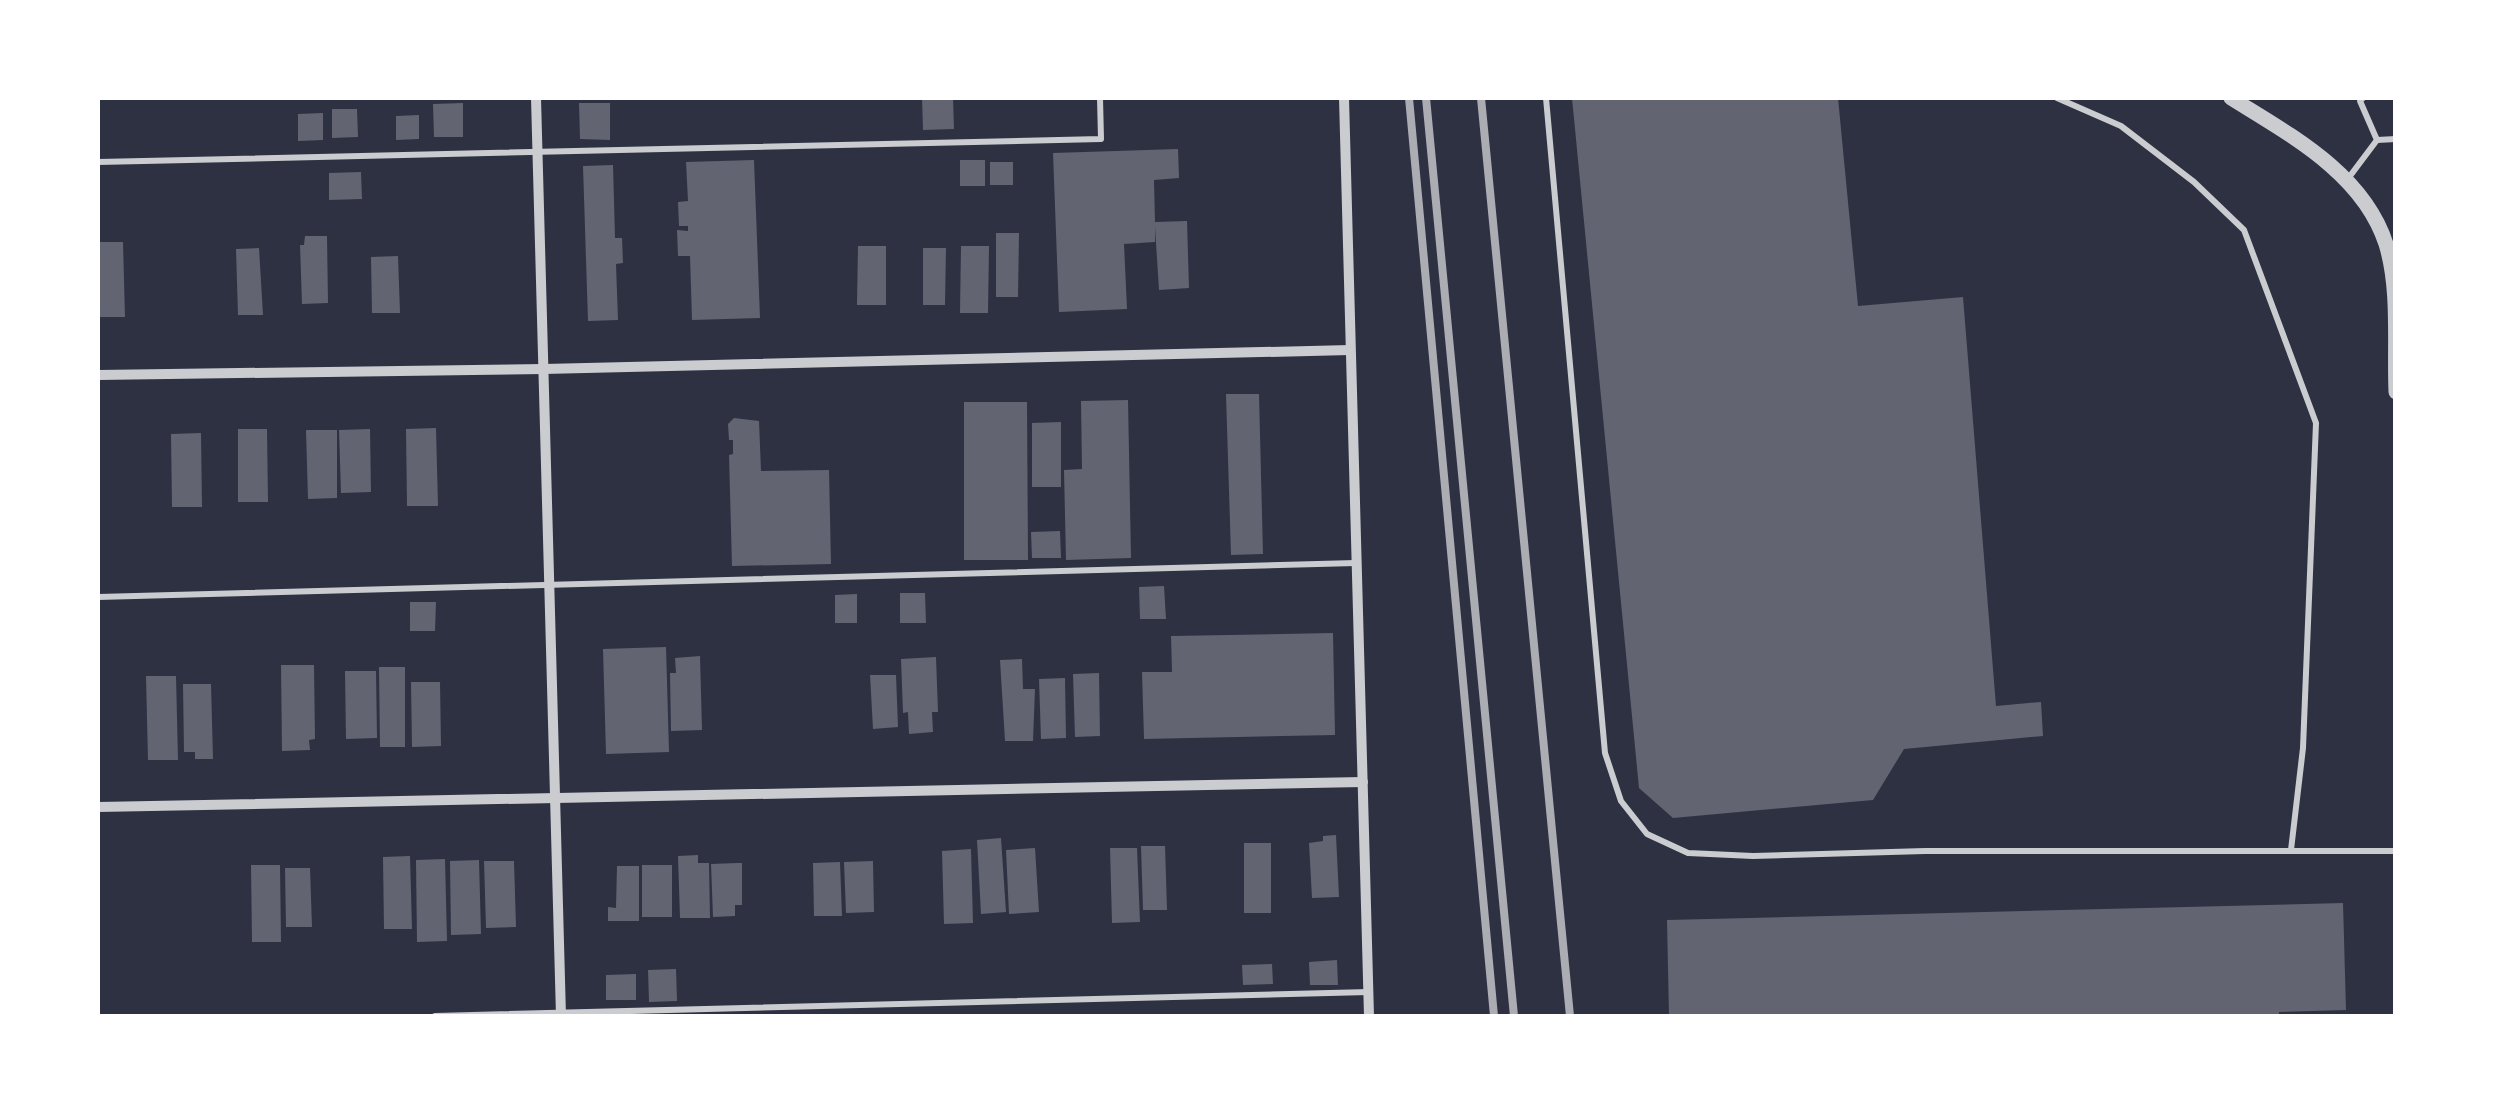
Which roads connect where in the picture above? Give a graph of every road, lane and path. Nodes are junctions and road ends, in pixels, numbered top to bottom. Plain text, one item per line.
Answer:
1 (536, 98) edge
2 (1100, 98) edge
3 (1344, 98) edge
4 (1546, 98) edge
5 (2056, 98) edge
6 (2231, 98) edge
7 (2362, 98) edge
8 (2396, 139) edge
9 (2377, 140) junction
10 (538, 151) junction
11 (98, 162) edge
12 (2347, 180) junction
13 (1350, 350) junction
14 (544, 369) junction
15 (98, 375) edge
16 (2396, 392) edge
17 (1356, 564) junction
18 (550, 585) junction
19 (98, 596) edge
20 (1363, 782) junction
21 (556, 800) junction
22 (98, 807) edge
23 (2291, 850) junction
24 (2396, 851) edge
25 (1369, 992) junction
26 (561, 1015) edge
27 (435, 1016) edge
28 (1370, 1016) edge

1 - 10 street
2 - 10 lane
3 - 13 street
4 - 23 lane
5 - 23 lane
6 - 12 street
7 - 9 lane
8 - 9 lane
9 - 12 lane
10 - 11 lane
10 - 14 street
12 - 16 street
13 - 14 street
13 - 17 street
14 - 15 street
14 - 18 street
17 - 18 lane
17 - 20 street
18 - 19 lane
18 - 21 street
20 - 21 street
20 - 25 street
21 - 22 street
21 - 26 street
23 - 24 lane
25 - 26 lane
25 - 28 street
26 - 27 lane

